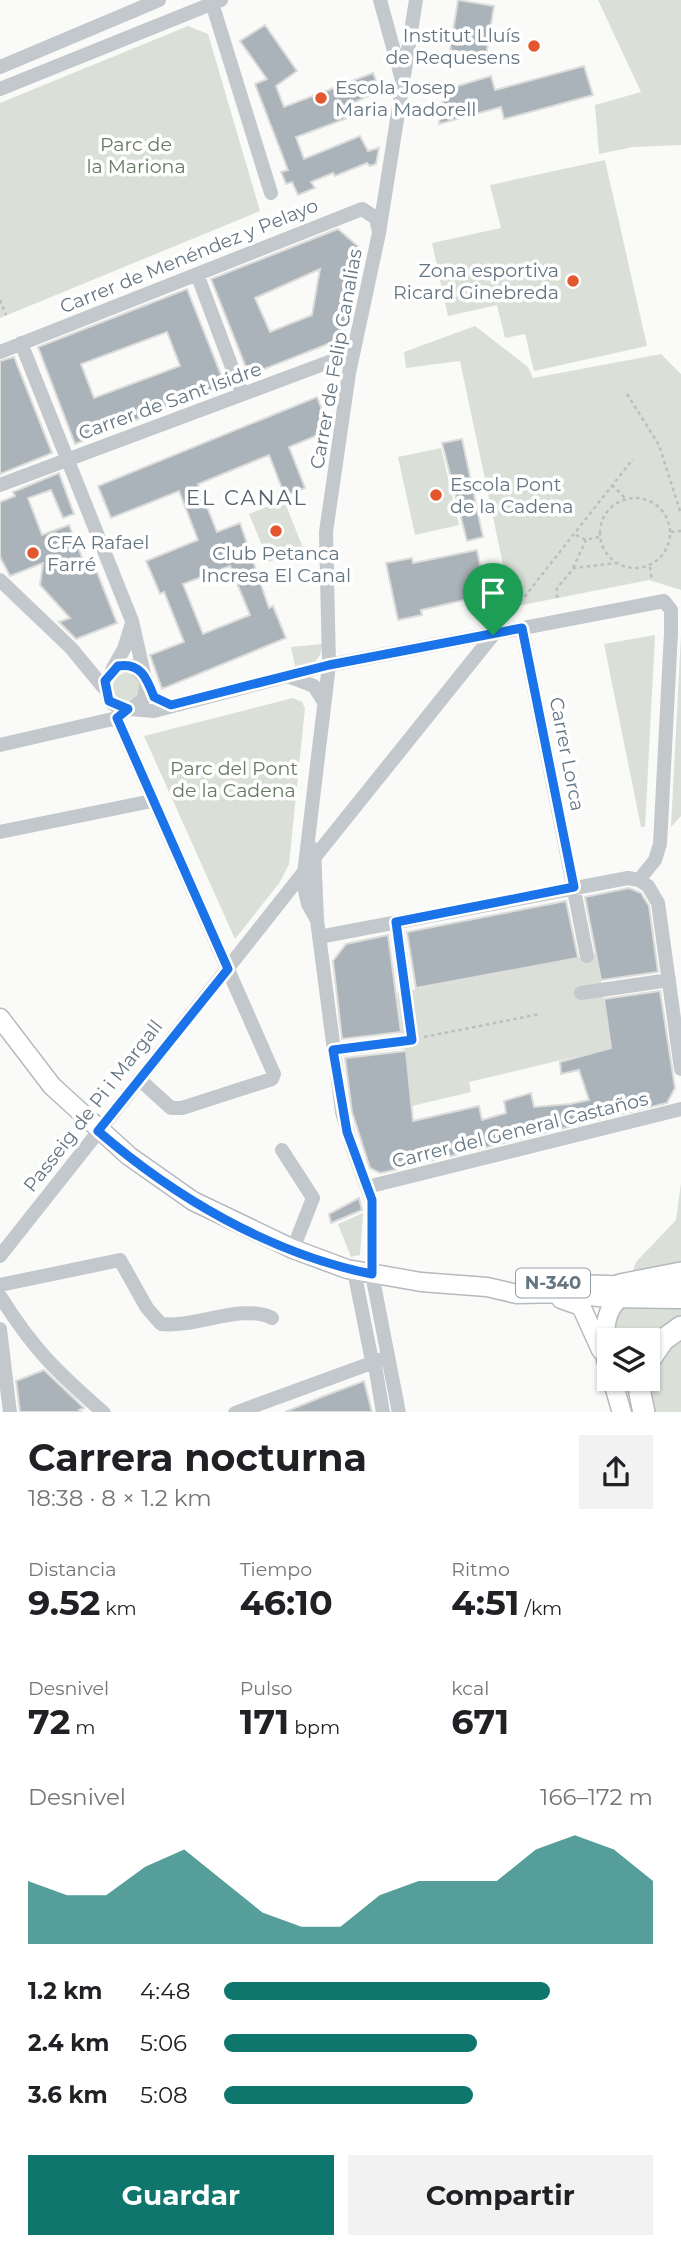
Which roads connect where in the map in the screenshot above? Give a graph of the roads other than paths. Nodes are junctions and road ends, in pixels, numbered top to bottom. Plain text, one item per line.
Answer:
1 (159, 0) edge
2 (380, 0) edge
3 (416, 0) edge
4 (214, 1) edge
5 (0, 67) edge
6 (403, 85) junction
7 (0, 89) edge
8 (271, 193) dead end
9 (379, 233) junction
10 (197, 274) junction
11 (21, 343) junction
12 (0, 352) edge
13 (353, 353) junction
14 (242, 394) junction
15 (69, 458) junction
16 (0, 485) edge
17 (0, 580) edge
18 (132, 621) junction
19 (522, 628) junction
20 (493, 635) junction
21 (329, 665) junction
22 (112, 670) junction
23 (146, 677) junction
24 (289, 677) junction
25 (104, 688) junction
26 (325, 704) junction
27 (171, 705) junction
28 (125, 712) junction
29 (0, 745) edge
30 (152, 801) junction
31 (313, 810) junction
32 (0, 832) edge
33 (314, 858) junction
34 (301, 880) junction
35 (639, 880) junction
36 (574, 887) junction
37 (317, 904) junction
38 (317, 920) junction
39 (396, 922) junction
40 (319, 937) junction
41 (587, 956) dead end
42 (228, 969) junction
43 (669, 980) junction
44 (581, 993) dead end
45 (0, 1018) edge
46 (333, 1050) junction
47 (681, 1069) edge
48 (139, 1079) junction
49 (681, 1109) edge
50 (98, 1131) junction
51 (282, 1150) dead end
52 (367, 1187) junction
53 (293, 1249) junction
54 (0, 1256) edge
55 (681, 1273) edge
56 (363, 1275) junction
57 (0, 1285) edge
58 (487, 1287) junction
59 (681, 1287) edge
60 (619, 1291) junction
61 (681, 1293) edge
62 (537, 1295) junction
63 (0, 1296) edge
64 (681, 1299) edge
65 (272, 1318) dead end
66 (681, 1327) edge
67 (606, 1328) edge
68 (0, 1329) edge
69 (597, 1342) edge
70 (660, 1344) edge
71 (388, 1357) junction
72 (616, 1391) edge
73 (640, 1391) edge
74 (10, 1412) edge
75 (104, 1412) edge
76 (235, 1412) edge
77 (383, 1412) edge
78 (399, 1412) edge
79 (622, 1412) edge
80 (643, 1412) edge

1 - 5 street
2 - 6 street
3 - 6 street, Carrer de Felip Canalias
4 - 7 street
4 - 8 street
6 - 9 street, Carrer de Felip Canalias
9 - 10 street, Carrer de Menéndez y Pelayo
9 - 13 street, Carrer de Felip Canalias
10 - 11 street, Carrer de Menéndez y Pelayo
10 - 14 street
11 - 12 street, Carrer de Menéndez y Pelayo
11 - 15 street
13 - 14 street, Carrer de Sant Isidre
13 - 21 street, Carrer de Felip Canalias
14 - 15 street, Carrer de Sant Isidre
15 - 16 street, Carrer de Sant Isidre
15 - 18 street
17 - 25 street
18 - 22 street
18 - 23 street
19 - 20 street
19 - 35 street
19 - 36 street, Carrer Lorca
20 - 21 street
20 - 33 street
21 - 24 street
21 - 26 street, Carrer de Felip Canalias
22 - 23 street
22 - 25 street
23 - 27 street
23 - 28 street
24 - 26 street
24 - 27 street
25 - 28 street
26 - 31 street, Carrer de Felip Canalias
27 - 28 street
28 - 29 street
28 - 30 street
30 - 32 street
30 - 42 street
31 - 33 street, Carrer de Felip Canalias
31 - 34 street, Carrer de Felip Canalias
33 - 37 street, Carrer de Felip Canalias
34 - 37 street
34 - 38 street
34 - 42 street, Passeig de Pi i Margall
35 - 36 street
35 - 43 street
36 - 39 street
36 - 41 street, Carrer Lorca
37 - 38 street, Carrer de Felip Canalias
38 - 40 street
39 - 40 street
39 - 46 street
40 - 46 street
42 - 48 street, Passeig de Pi i Margall
42 - 48 street
43 - 44 street
43 - 47 street
45 - 50 main road, N-340
46 - 52 street
48 - 50 street, Passeig de Pi i Margall
49 - 52 street, Carrer del General Castaños
50 - 53 main road, N-340
50 - 54 street, Passeig de Pi i Margall
51 - 53 street
52 - 56 street
53 - 56 main road, N-340
55 - 60 highway
56 - 58 main road, N-340
56 - 71 street
56 - 77 street
57 - 65 street
58 - 60 main road, N-340
58 - 62 main road, N-340
59 - 60 main road, N-340
60 - 61 main road
60 - 62 main road, N-340
60 - 64 main road, N-340
60 - 67 main road
62 - 69 main road
63 - 75 street
66 - 70 highway
68 - 74 street
71 - 76 street
71 - 78 street
72 - 79 main road
73 - 80 highway

